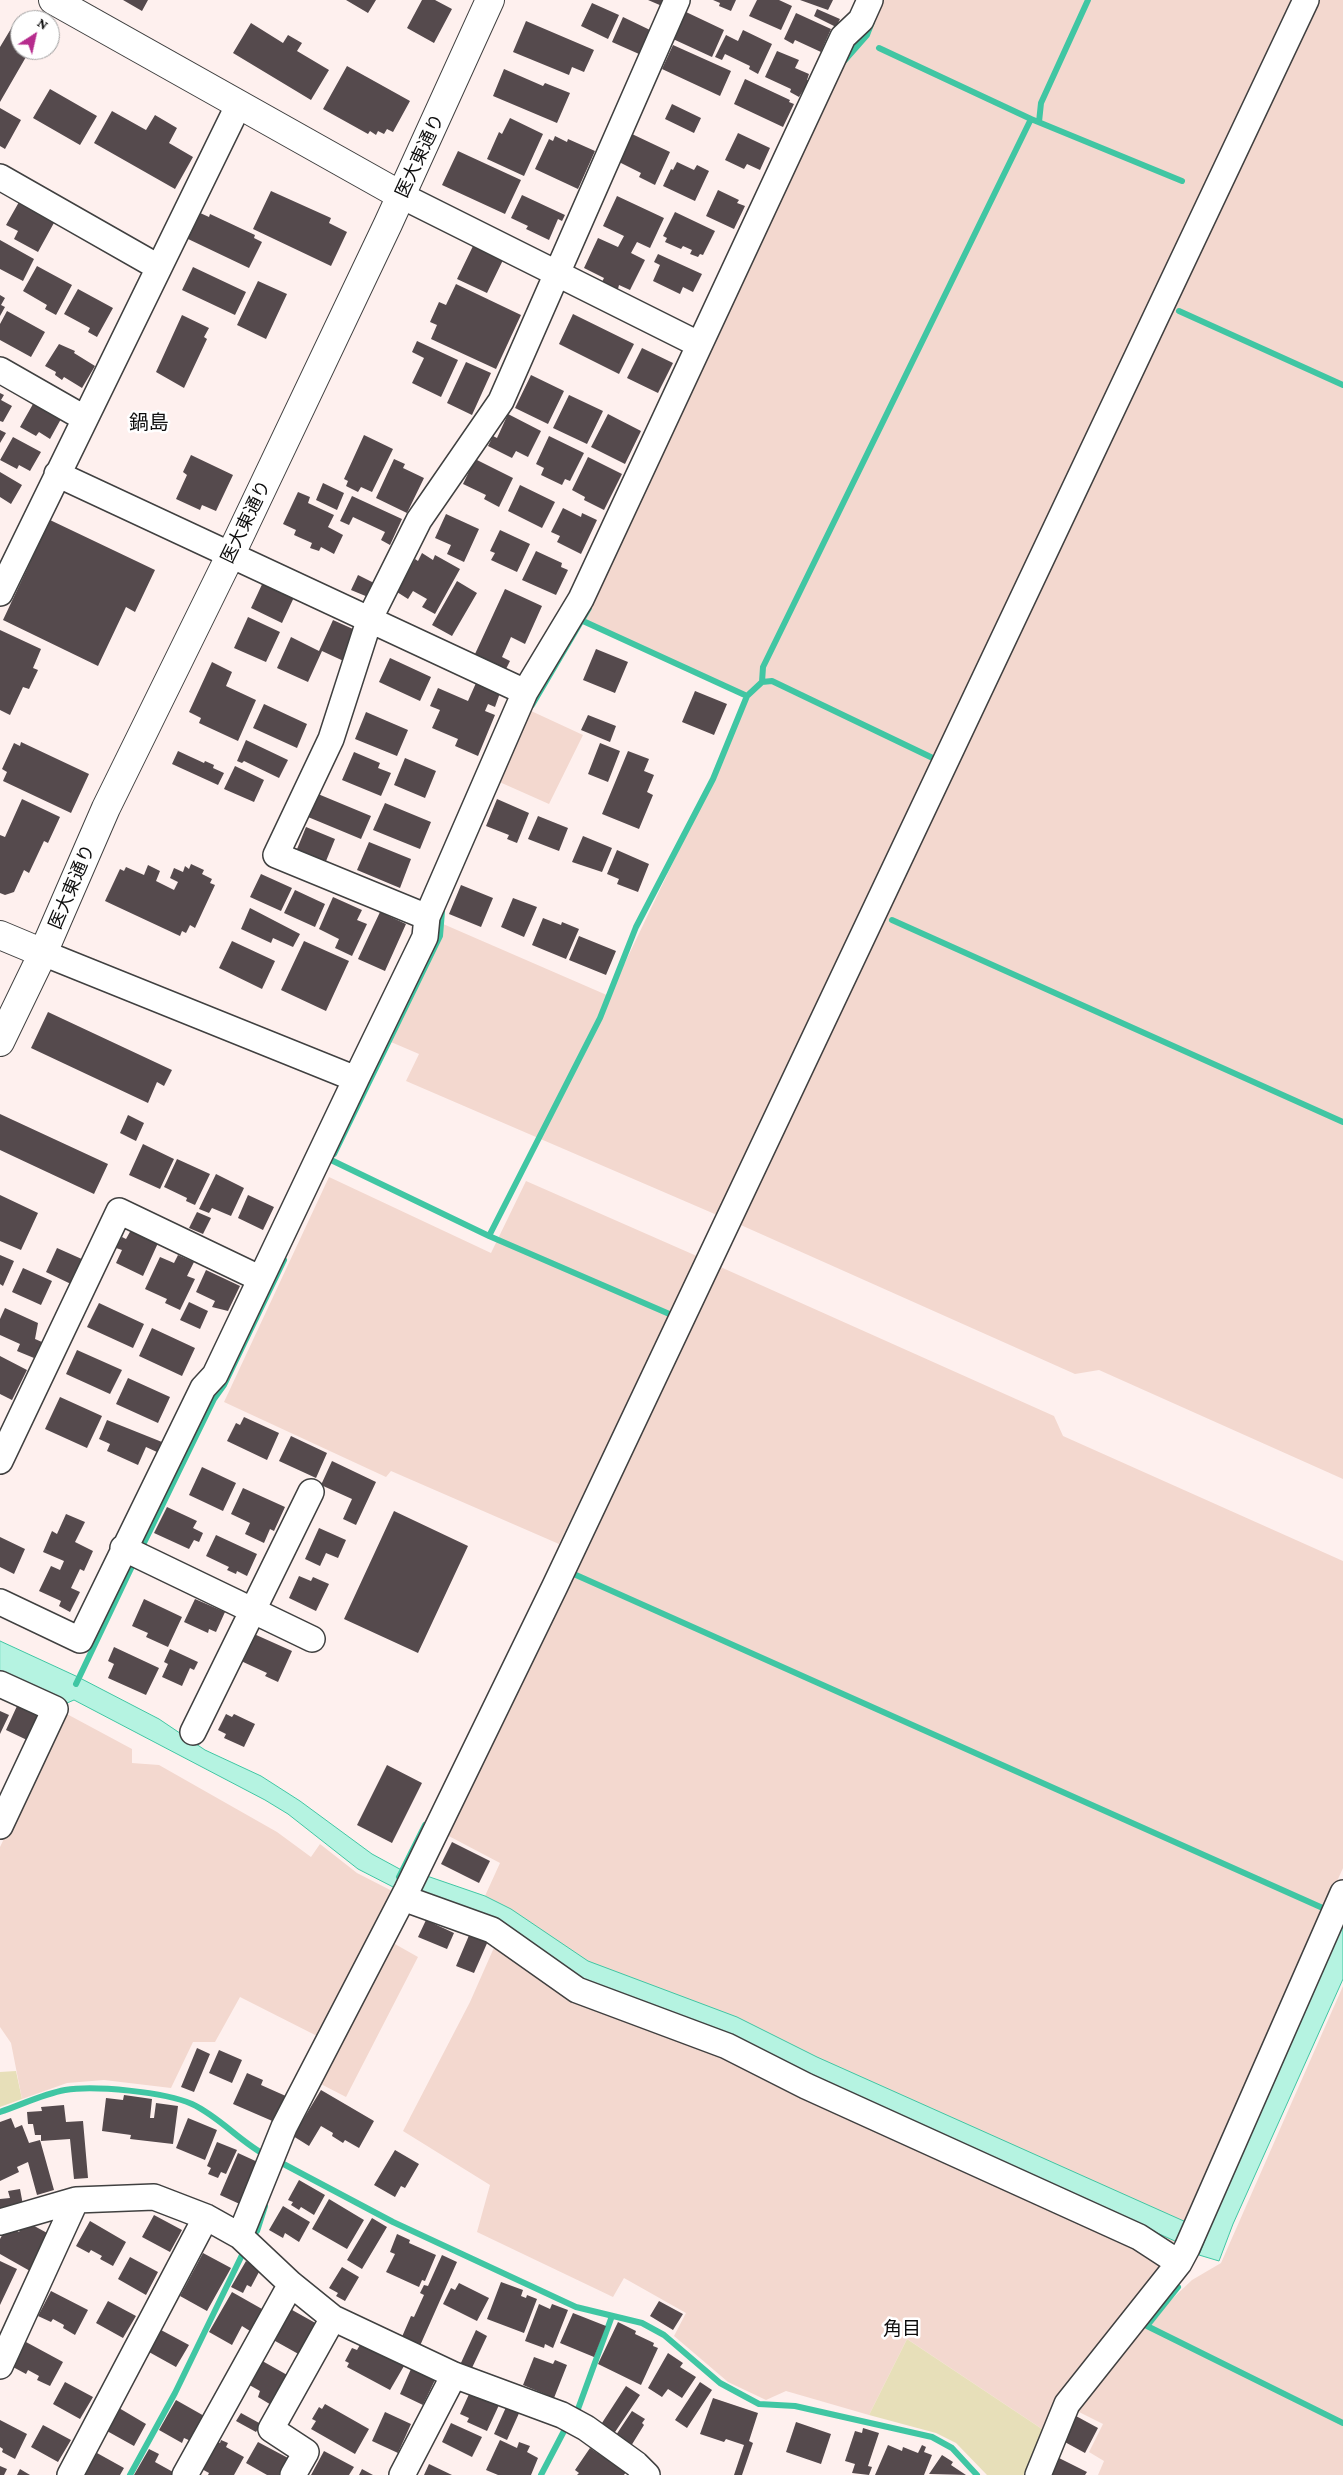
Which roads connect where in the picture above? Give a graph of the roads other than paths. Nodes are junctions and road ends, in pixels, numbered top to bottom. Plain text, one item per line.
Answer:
1 (53, 0) edge
2 (490, 0) edge
3 (678, 0) edge
4 (870, 0) edge
5 (1306, 0) edge
6 (238, 106) junction
7 (0, 177) edge
8 (402, 196) junction
9 (158, 267) junction
10 (555, 274) junction
11 (698, 344) junction
12 (0, 370) edge
13 (84, 418) junction
14 (57, 474) junction
15 (230, 556) junction
16 (5, 568) edge
17 (0, 593) edge
18 (370, 618) junction
19 (525, 692) junction
20 (427, 917) junction
21 (0, 935) edge
22 (43, 953) junction
23 (0, 1042) edge
24 (356, 1080) junction
25 (259, 1278) junction
26 (7, 1426) edge
27 (0, 1462) edge
28 (311, 1492) dead end
29 (132, 1552) junction
30 (0, 1602) edge
31 (253, 1610) junction
32 (312, 1638) dead end
33 (0, 1684) edge
34 (193, 1732) dead end
35 (0, 1826) edge
36 (408, 1888) junction
37 (1343, 1893) edge
38 (76, 2200) junction
39 (206, 2217) junction
40 (0, 2222) edge
41 (240, 2236) junction
42 (1183, 2256) junction
43 (291, 2284) junction
44 (333, 2318) junction
45 (0, 2366) edge
46 (454, 2375) junction
47 (70, 2475) edge
48 (185, 2475) edge
49 (293, 2475) edge
50 (402, 2475) edge
51 (647, 2475) edge
52 (1038, 2475) edge

1 - 6 street
2 - 8 street, 医大東通り
3 - 10 street
4 - 11 street
5 - 36 street
6 - 8 street
6 - 9 street
7 - 9 street
8 - 10 street
8 - 15 street, 医大東通り
9 - 13 street
10 - 11 street
10 - 18 street
11 - 19 street
12 - 13 street
13 - 14 street
14 - 15 street
14 - 16 street
15 - 18 street
15 - 22 street, 医大東通り
16 - 17 street
18 - 19 street
18 - 20 street
19 - 20 street
20 - 24 street
21 - 22 street
22 - 23 street, 医大東通り
22 - 24 street
24 - 25 street
25 - 26 street
25 - 29 street
26 - 27 street
28 - 31 street
29 - 30 street
29 - 31 street
31 - 32 street
31 - 34 street
33 - 35 street
36 - 41 street
36 - 42 street
37 - 42 street
38 - 39 street
38 - 40 street
38 - 45 street
39 - 41 street
39 - 47 street
41 - 43 street
42 - 52 street
43 - 44 street
43 - 48 street
44 - 46 street
44 - 49 street
46 - 50 street
46 - 51 street

